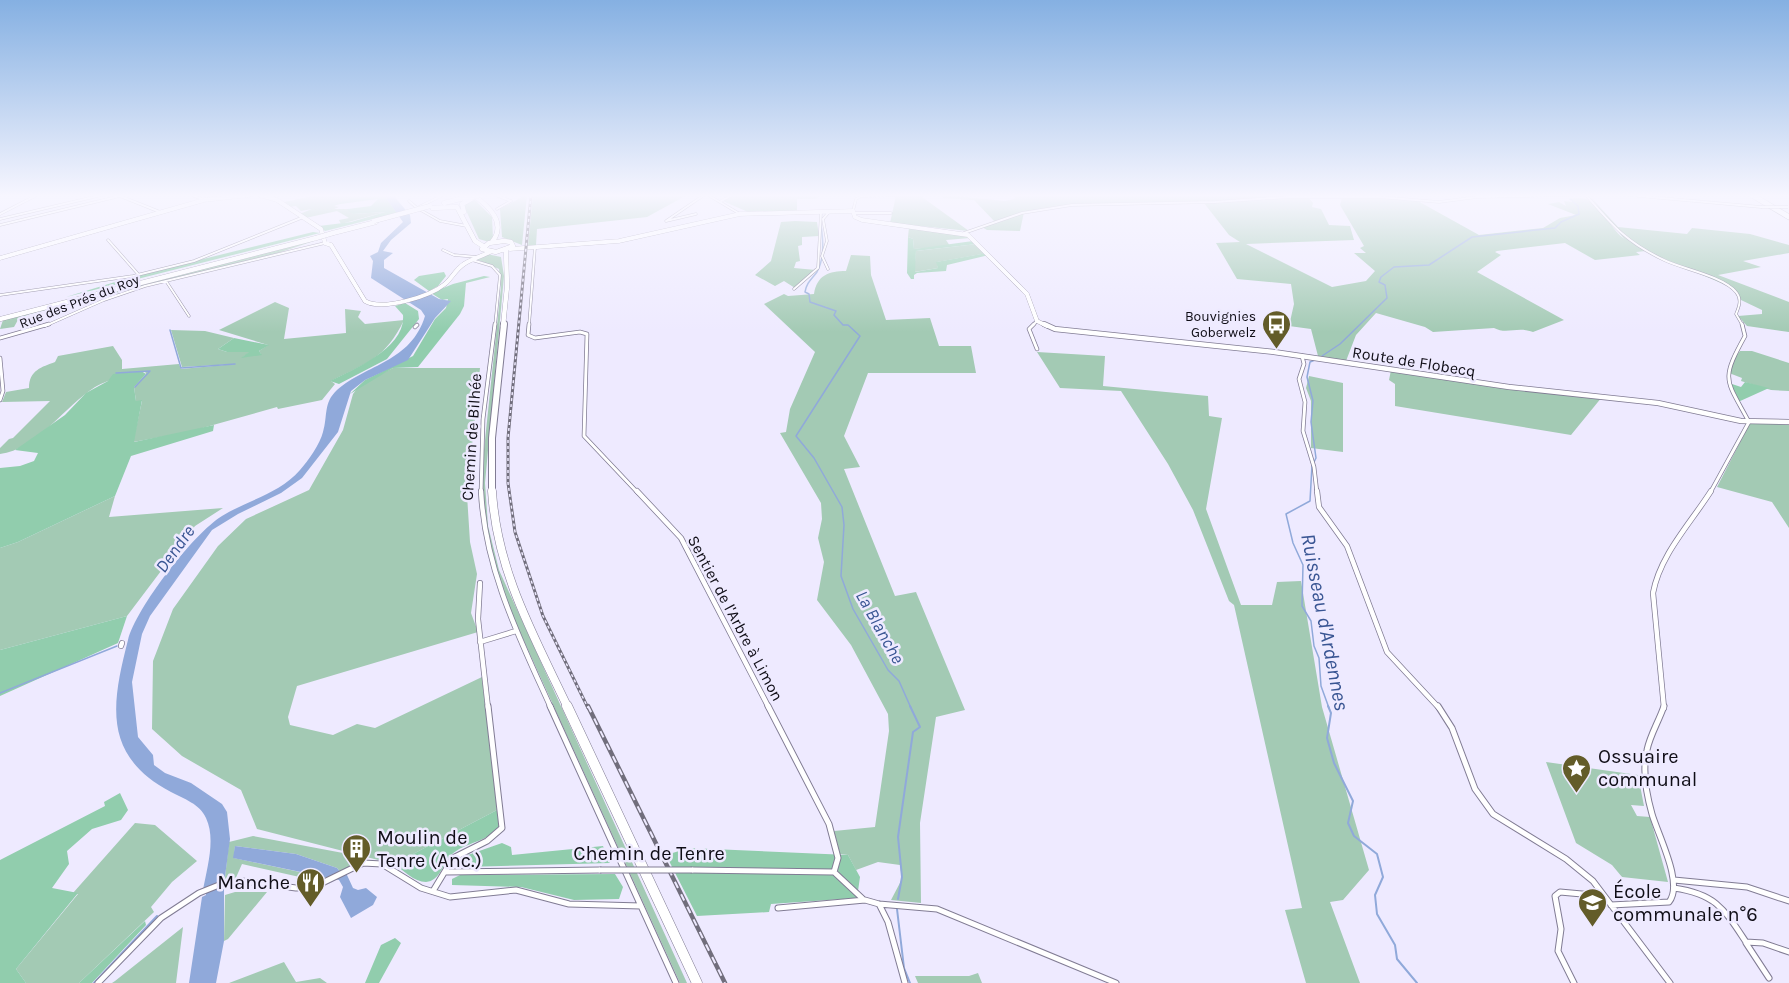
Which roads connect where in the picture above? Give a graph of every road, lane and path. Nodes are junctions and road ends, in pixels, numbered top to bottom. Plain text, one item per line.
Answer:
1 (61, 241) edge
2 (109, 241) edge
3 (246, 241) edge
4 (300, 241) edge
5 (475, 241) edge
6 (483, 241) edge
7 (504, 241) joint
8 (616, 241) edge
9 (820, 241) edge
10 (826, 241) edge
11 (975, 241) edge
12 (1628, 241) edge
13 (491, 242) junction
14 (326, 243) joint
15 (535, 247) junction
16 (512, 248) junction
17 (443, 250) dead end
18 (484, 252) junction
19 (0, 258) edge
20 (471, 259) junction
21 (506, 261) junction
22 (828, 269) dead end
23 (138, 275) junction
24 (166, 281) junction
25 (794, 289) dead end
26 (0, 295) edge
27 (189, 316) dead end
28 (0, 318) edge
29 (1037, 321) junction
30 (0, 338) edge
31 (1037, 349) dead end
32 (1302, 355) junction
33 (0, 358) edge
34 (2, 378) edge
35 (0, 400) edge
36 (1749, 422) junction
37 (1789, 422) edge
38 (480, 583) dead end
39 (516, 631) junction
40 (480, 642) junction
41 (445, 872) junction
42 (834, 872) junction
43 (1674, 880) junction
44 (1674, 888) junction
45 (433, 891) junction
46 (1605, 896) junction
47 (865, 900) junction
48 (1789, 901) edge
49 (879, 904) junction
50 (1611, 905) junction
51 (641, 906) junction
52 (777, 908) dead end
53 (1746, 942) junction
54 (1789, 952) edge
55 (1769, 978) dead end
56 (98, 983) edge
57 (676, 983) edge
58 (697, 983) edge
59 (905, 983) edge
60 (1116, 983) edge
61 (1574, 983) edge
62 (1670, 983) edge

1 - 19 street
2 - 23 street
3 - 23 street
4 - 28 highway, bridge
5 - 18 highway
6 - 13 highway
7 - 13 highway
7 - 16 highway
8 - 15 street
9 - 25 street
10 - 22 street
11 - 29 street
12 - 36 street
13 - 18 highway
14 - 20 street
14 - 24 street, Rue des Prés du Roy
15 - 16 street
15 - 42 street, Sentier de l'Arbre à Limon
16 - 18 highway
16 - 21 highway
17 - 18 street
18 - 20 street
18 - 21 highway
20 - 39 street, Chemin de Bilhée
21 - 58 highway
23 - 26 street
24 - 27 street
24 - 30 street, Rue des Prés du Roy
29 - 31 street
29 - 32 street, Route de Flobecq
32 - 36 street, Route de Flobecq
32 - 46 street
33 - 34 street
34 - 35 street
36 - 37 street, Route de Flobecq
36 - 43 street
38 - 40 street
39 - 40 street
39 - 51 street, Chemin de Bilhée
40 - 41 street
41 - 42 street, Chemin de Tenre, bridge
41 - 45 street
42 - 47 street
43 - 44 street
43 - 48 street
44 - 50 street
44 - 53 street
45 - 51 street
45 - 56 street
46 - 50 street
46 - 61 street
47 - 49 street
47 - 52 street
49 - 59 street
49 - 60 street
50 - 62 street
51 - 57 street, Chemin de Bilhée
53 - 54 street
53 - 55 street

